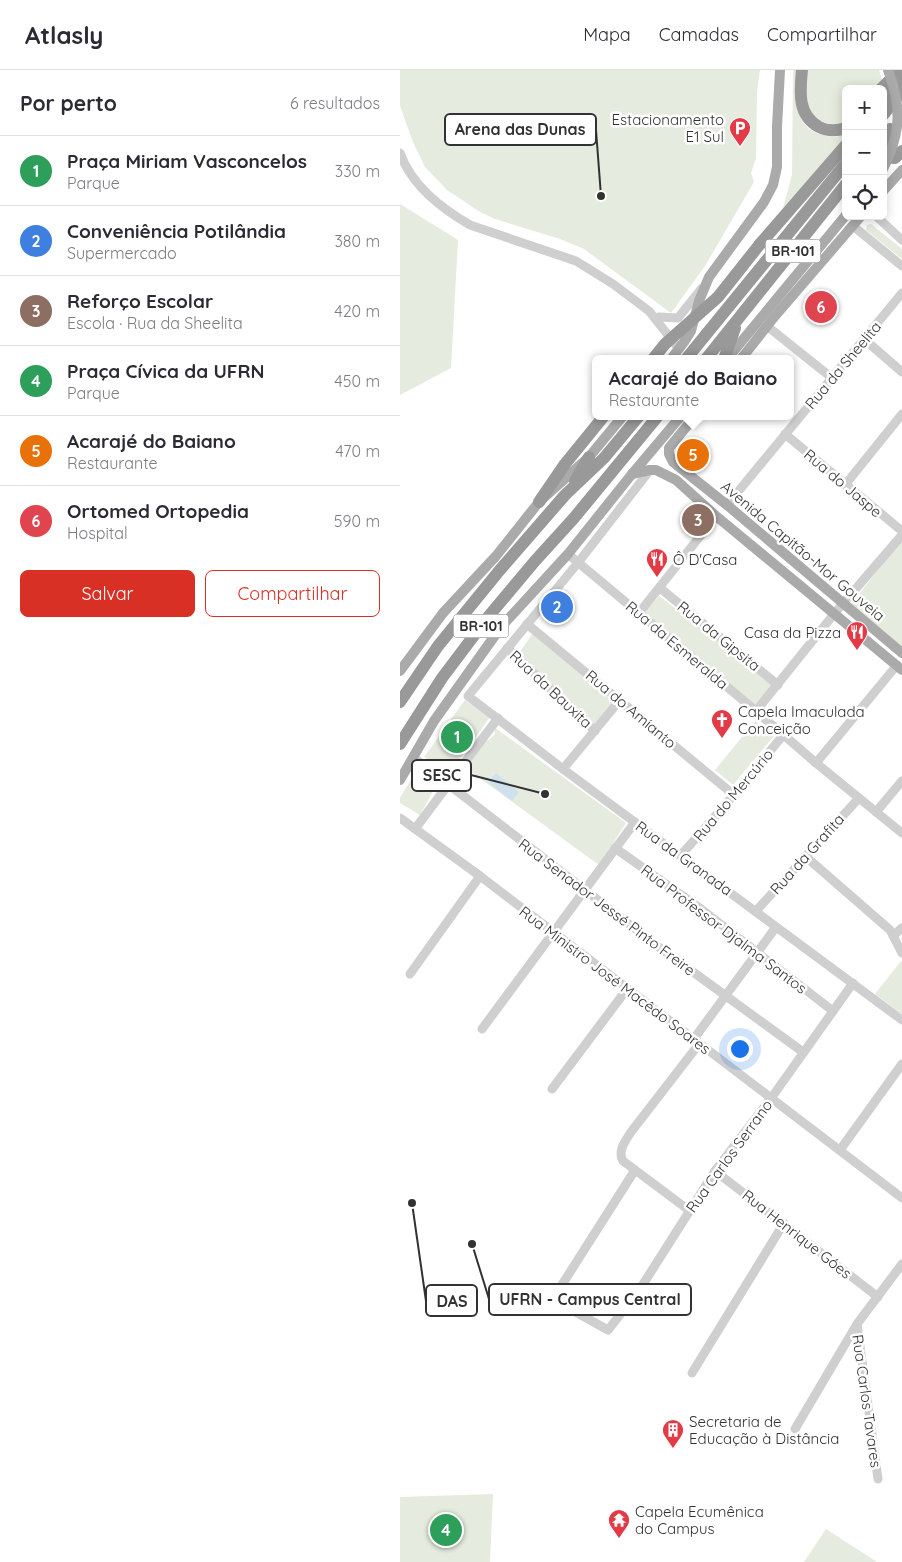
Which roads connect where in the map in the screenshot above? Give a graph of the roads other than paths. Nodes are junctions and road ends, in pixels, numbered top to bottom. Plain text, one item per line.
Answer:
1 (780, 70) edge
2 (802, 70) edge
3 (888, 70) edge
4 (900, 70) edge
5 (902, 80) edge
6 (885, 85) edge
7 (902, 91) edge
8 (887, 97) edge
9 (887, 110) edge
10 (902, 118) edge
11 (842, 128) edge
12 (887, 133) edge
13 (842, 149) edge
14 (902, 152) edge
15 (400, 153) edge
16 (887, 157) edge
17 (887, 162) edge
18 (842, 168) edge
19 (902, 170) edge
20 (887, 187) edge
21 (842, 189) edge
22 (842, 219) edge
23 (858, 220) edge
24 (880, 220) edge
25 (853, 226) junction
26 (902, 240) edge
27 (902, 266) edge
28 (709, 277) junction
29 (902, 294) edge
30 (656, 315) junction
31 (739, 318) junction
32 (764, 322) junction
33 (691, 331) junction
34 (864, 339) junction
35 (683, 354) edge
36 (656, 355) edge
37 (709, 355) edge
38 (725, 355) edge
39 (731, 355) edge
40 (743, 355) edge
41 (902, 372) edge
42 (832, 378) junction
43 (902, 414) edge
44 (600, 420) edge
45 (620, 420) edge
46 (636, 420) edge
47 (655, 420) edge
48 (678, 420) edge
49 (692, 420) edge
50 (785, 434) junction
51 (589, 457) junction
52 (650, 470) junction
53 (632, 474) junction
54 (845, 485) junction
55 (566, 496) junction
56 (539, 502) junction
57 (727, 505) junction
58 (716, 516) junction
59 (902, 531) edge
60 (902, 535) edge
61 (568, 554) junction
62 (577, 564) junction
63 (660, 588) junction
64 (842, 604) junction
65 (638, 612) junction
66 (834, 614) junction
67 (527, 624) junction
68 (506, 648) junction
69 (902, 653) edge
70 (899, 667) edge
71 (400, 671) edge
72 (778, 685) junction
73 (620, 700) junction
74 (400, 702) edge
75 (756, 711) junction
76 (498, 718) junction
77 (595, 731) junction
78 (784, 734) junction
79 (400, 744) edge
80 (414, 757) junction
81 (816, 762) junction
82 (563, 769) junction
83 (400, 780) edge
84 (902, 781) edge
85 (447, 784) junction
86 (734, 795) junction
87 (859, 798) junction
88 (876, 812) junction
89 (400, 818) edge
90 (635, 822) junction
91 (415, 829) junction
92 (902, 833) edge
93 (616, 848) junction
94 (681, 856) junction
95 (805, 856) junction
96 (480, 876) junction
97 (585, 890) junction
98 (756, 912) junction
99 (776, 927) junction
100 (902, 928) edge
101 (553, 932) junction
102 (894, 935) junction
103 (758, 952) junction
104 (902, 954) edge
105 (410, 974) dead end
106 (853, 983) junction
107 (627, 989) junction
108 (724, 996) junction
109 (833, 1010) junction
110 (902, 1020) edge
111 (482, 1029) dead end
112 (696, 1042) junction
113 (803, 1052) junction
114 (902, 1064) edge
115 (552, 1089) dead end
116 (772, 1097) junction
117 (840, 1150) junction
118 (635, 1170) junction
119 (715, 1171) junction
120 (902, 1198) edge
121 (690, 1211) junction
122 (784, 1223) junction
123 (902, 1264) edge
124 (878, 1297) junction
125 (857, 1324) junction
126 (692, 1373) dead end
127 (795, 1429) dead end
128 (878, 1479) dead end

1 - 28 main road
2 - 11 highway
3 - 17 main road, bridge
4 - 6 highway
5 - 8 highway
7 - 9 highway
10 - 12 highway
13 - 36 highway, BR-101, bridge
14 - 16 highway
15 - 30 street
18 - 35 highway, BR-101
19 - 20 main road
21 - 31 highway, BR-101
22 - 32 main road
23 - 25 main road
24 - 26 street
25 - 27 street
25 - 32 main road
28 - 30 street
28 - 33 main road
29 - 34 street, Rua da Sheelita
30 - 33 street
30 - 35 street
31 - 37 highway, BR-101
31 - 38 highway
32 - 39 main road
32 - 40 main road
32 - 42 street
33 - 35 main road
34 - 41 street
34 - 42 street, Rua da Sheelita
42 - 50 street, Rua da Sheelita
43 - 54 street
44 - 56 highway
45 - 51 main road
46 - 55 highway, BR-101
47 - 79 highway, BR-101
48 - 53 main road
49 - 57 main road, Avenida Capitão-Mor Gouveia
50 - 54 street, Rua do Jaspe
50 - 57 street, Rua da Sheelita
51 - 55 highway
51 - 56 main road
52 - 53 main road
52 - 58 main road
52 - 62 street
53 - 61 main road
54 - 59 street, Rua do Jaspe
55 - 74 highway, BR-101
56 - 71 main road
57 - 64 main road, Avenida Capitão-Mor Gouveia
58 - 63 street
58 - 66 main road
60 - 64 street
61 - 62 street, Rua da Esmeralda
61 - 80 main road
62 - 65 street, Rua da Esmeralda
62 - 67 street
63 - 65 street
63 - 72 street, Rua da Gipsita
64 - 66 street
64 - 69 main road, Avenida Capitão-Mor Gouveia
65 - 75 street, Rua da Esmeralda
66 - 70 main road
66 - 72 street
67 - 68 street
67 - 73 street, Rua do Amianto
68 - 76 street, Rua da Granada
68 - 77 street, Rua da Bauxita
70 - 81 street
72 - 75 street
73 - 77 street
73 - 86 street, Rua do Amianto
75 - 78 street, Rua da Esmeralda
76 - 82 street, Rua da Granada
76 - 85 street
77 - 82 street
78 - 81 street, Rua da Esmeralda
78 - 86 street, Rua do Mercúrio
80 - 83 main road
80 - 85 street, Rua Senador Jessé Pinto Freire
81 - 87 street, Rua da Esmeralda
82 - 90 street, Rua da Granada
84 - 88 street
85 - 91 street
85 - 97 street, Rua Senador Jessé Pinto Freire
86 - 94 street, Rua do Mercúrio
87 - 88 street, Rua da Esmeralda
87 - 95 street, Rua da Grafita
88 - 92 street, Rua da Esmeralda
89 - 91 street, Rua Ministro José Macêdo Soares
90 - 93 street
90 - 94 street, Rua da Granada
91 - 96 street, Rua Ministro José Macêdo Soares
93 - 97 street
93 - 103 street, Rua Professor Djalma Santos
94 - 98 street, Rua da Granada
95 - 98 street, Rua da Grafita
95 - 102 street
96 - 101 street, Rua Ministro José Macêdo Soares
96 - 105 street
97 - 101 street
97 - 108 street, Rua Senador Jessé Pinto Freire
98 - 99 street, Rua da Granada
99 - 103 street
99 - 106 street, Rua da Granada
100 - 102 street
101 - 107 street, Rua Ministro José Macêdo Soares
101 - 111 street
102 - 104 street
103 - 108 street
103 - 109 street, Rua Professor Djalma Santos
106 - 109 street, Rua Carlos Serrano
106 - 110 street, Rua da Granada
107 - 112 street, Rua Ministro José Macêdo Soares
107 - 115 street
108 - 112 street
108 - 113 street, Rua Senador Jessé Pinto Freire
109 - 113 street, Rua Carlos Serrano
112 - 116 street, Rua Ministro José Macêdo Soares
112 - 118 street
113 - 116 street, Rua Carlos Serrano
114 - 117 street
116 - 117 street, Rua Ministro José Macêdo Soares
116 - 119 street, Rua Carlos Serrano
117 - 120 street, Rua Ministro José Macêdo Soares
118 - 121 street
118 - 121 street, Rua Carlos Serrano
119 - 121 street, Rua Carlos Serrano
119 - 122 street, Rua Henrique Góes
122 - 124 street, Rua Henrique Góes
122 - 126 street
123 - 124 street
124 - 125 street
125 - 127 street
125 - 128 street, Rua Carlos Tavares

